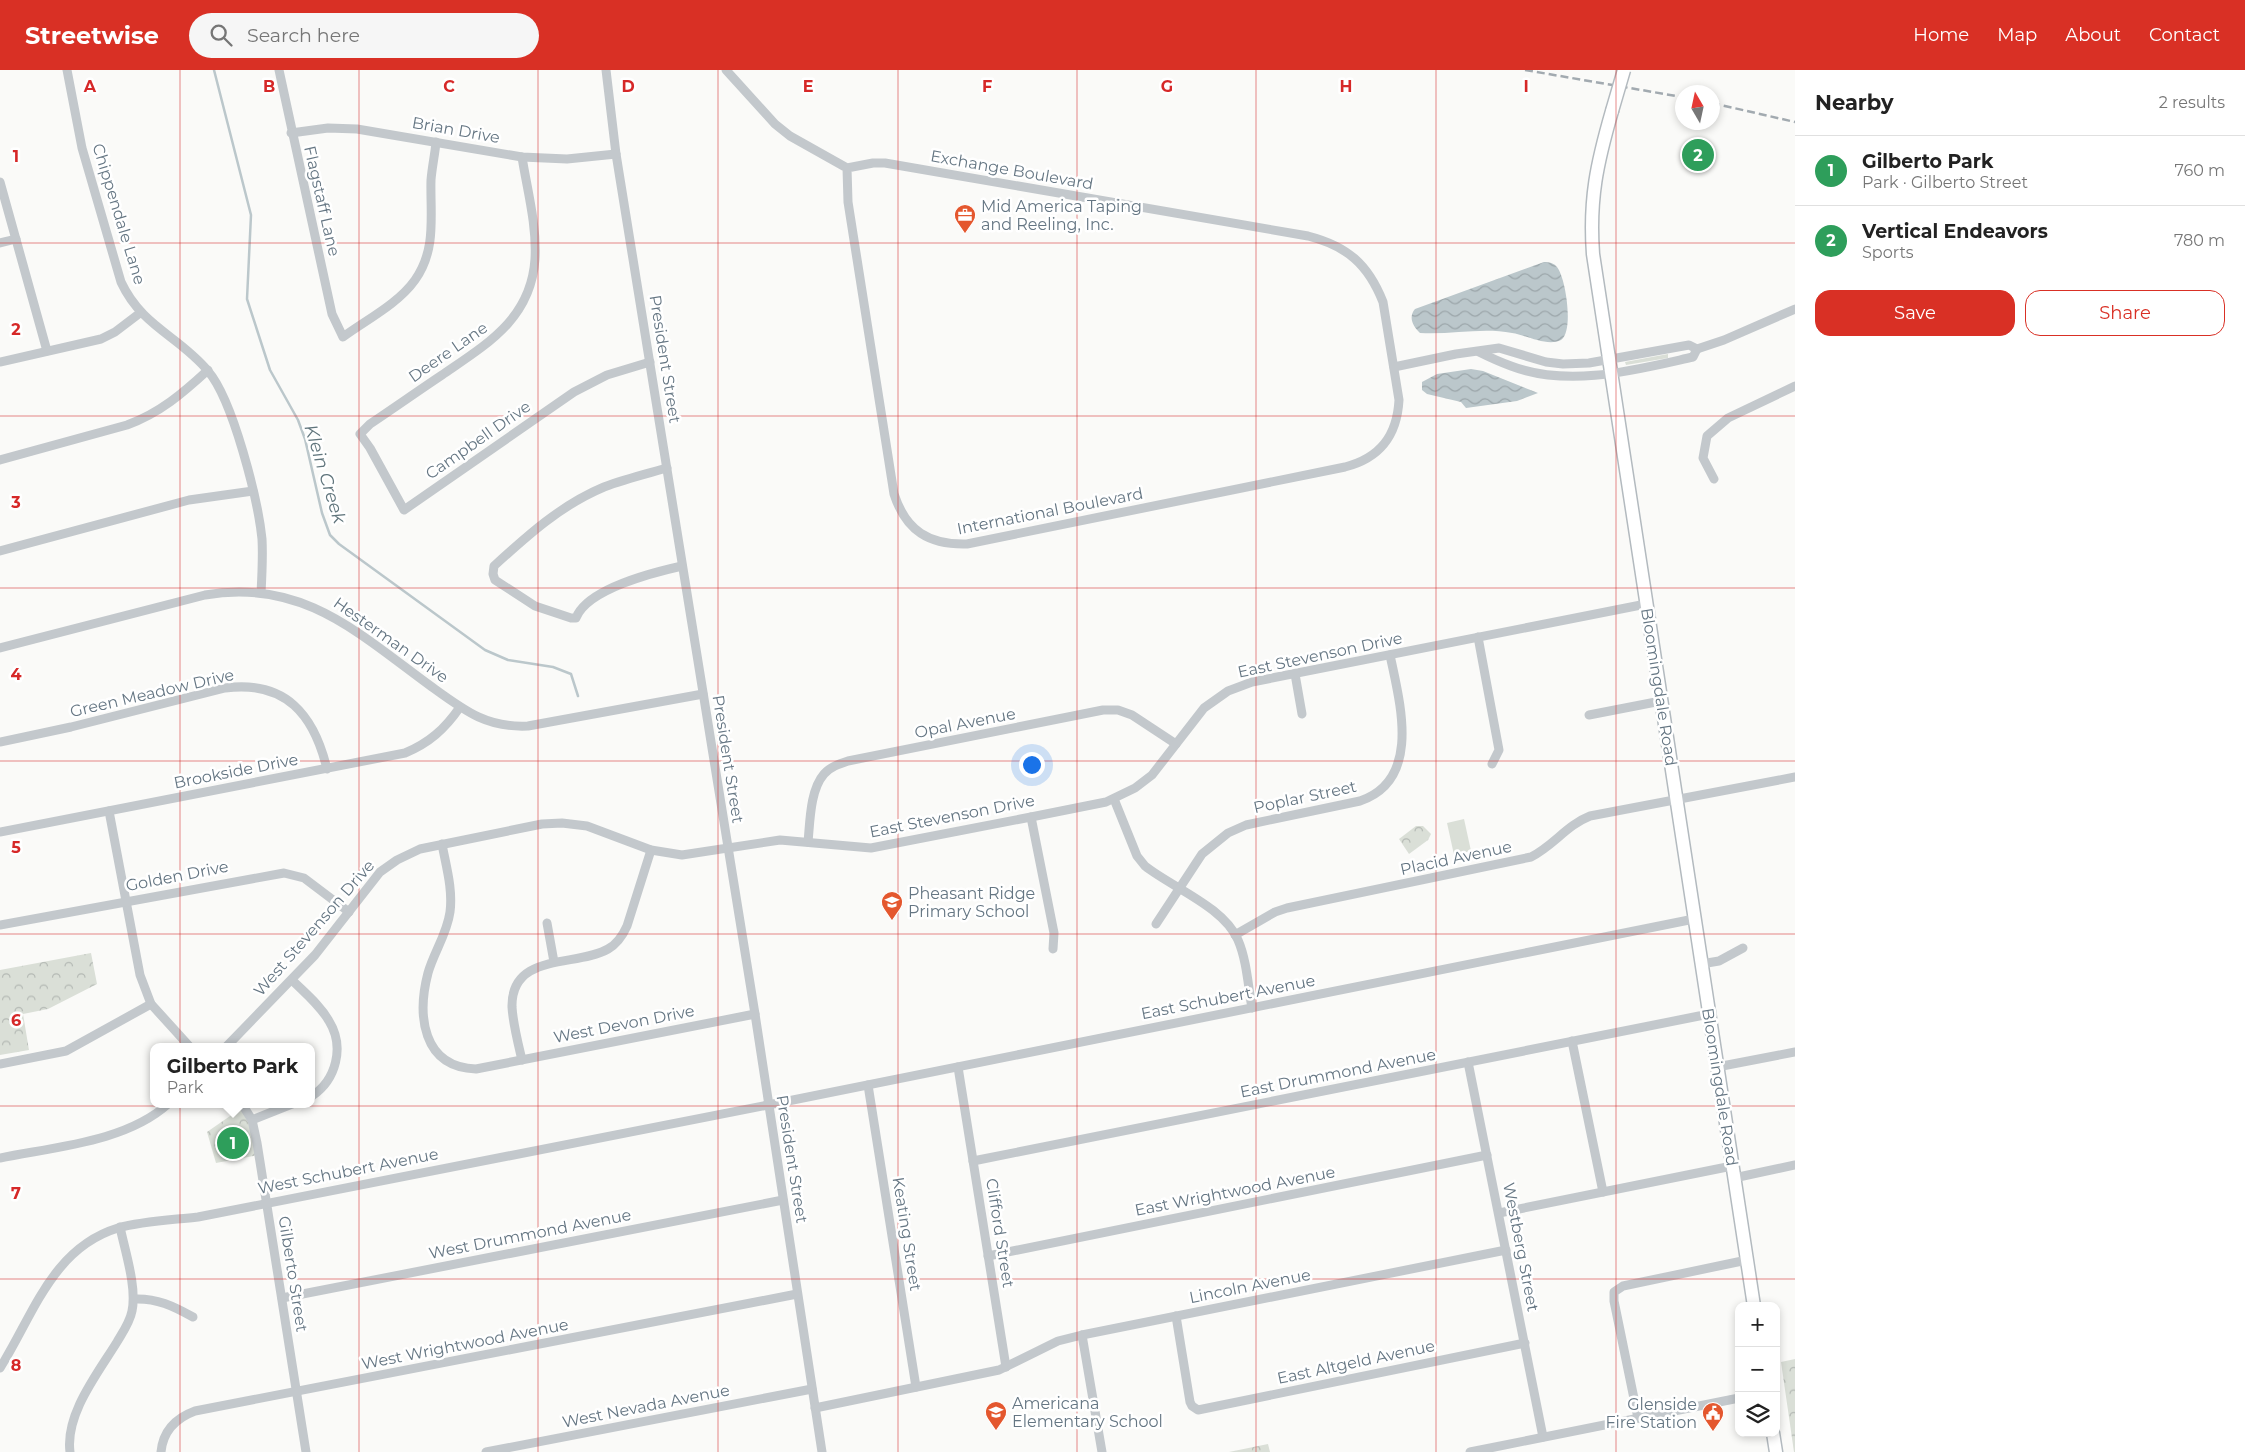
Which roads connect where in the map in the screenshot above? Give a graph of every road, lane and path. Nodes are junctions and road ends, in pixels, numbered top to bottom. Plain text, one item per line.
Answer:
1 (67, 70) edge
2 (279, 70) edge
3 (606, 70) edge
4 (726, 70) edge
5 (1624, 70) edge
6 (291, 133) junction
7 (436, 142) junction
8 (616, 154) junction
9 (522, 157) junction
10 (847, 168) junction
11 (0, 182) edge
12 (16, 239) junction
13 (0, 243) edge
14 (1795, 309) edge
15 (140, 313) junction
16 (1673, 348) junction
17 (1698, 349) junction
18 (47, 351) junction
19 (1479, 352) junction
20 (1608, 360) junction
21 (1675, 361) junction
22 (0, 362) edge
23 (650, 362) junction
24 (1394, 367) junction
25 (208, 370) junction
26 (1610, 373) junction
27 (1795, 386) edge
28 (360, 434) joint
29 (0, 460) edge
30 (667, 468) junction
31 (1714, 479) dead end
32 (253, 491) junction
33 (0, 551) edge
34 (682, 566) junction
35 (261, 593) junction
36 (1646, 604) junction
37 (1478, 637) junction
38 (0, 648) edge
39 (1390, 655) junction
40 (1295, 674) junction
41 (703, 694) junction
42 (1661, 702) junction
43 (460, 708) junction
44 (1302, 714) dead end
45 (1588, 716) dead end
46 (0, 742) edge
47 (1176, 744) junction
48 (1492, 764) dead end
49 (327, 769) junction
50 (1795, 778) edge
51 (1114, 799) junction
52 (1676, 800) junction
53 (109, 811) junction
54 (1030, 817) junction
55 (0, 832) edge
56 (808, 842) junction
57 (442, 844) junction
58 (728, 848) junction
59 (651, 850) junction
60 (1180, 890) junction
61 (126, 901) junction
62 (348, 912) junction
63 (1694, 919) junction
64 (547, 923) dead end
65 (1156, 924) dead end
66 (0, 925) edge
67 (1235, 934) junction
68 (1743, 948) dead end
69 (1053, 949) dead end
70 (554, 962) junction
71 (1701, 964) junction
72 (292, 980) junction
73 (150, 1004) junction
74 (1252, 1008) junction
75 (755, 1014) junction
76 (1709, 1014) junction
77 (1572, 1041) junction
78 (186, 1043) edge
79 (230, 1043) edge
80 (1795, 1052) edge
81 (522, 1060) junction
82 (1468, 1062) junction
83 (0, 1064) edge
84 (958, 1067) junction
85 (1717, 1067) junction
86 (868, 1085) junction
87 (315, 1094) edge
88 (768, 1105) junction
89 (162, 1108) edge
90 (244, 1108) edge
91 (282, 1108) edge
92 (252, 1120) junction
93 (1487, 1156) junction
94 (0, 1158) edge
95 (973, 1161) junction
96 (1795, 1165) edge
97 (1733, 1172) junction
98 (1603, 1192) junction
99 (783, 1200) junction
100 (267, 1202) junction
101 (1499, 1213) junction
102 (120, 1227) junction
103 (1506, 1250) junction
104 (988, 1256) junction
105 (1747, 1260) junction
106 (797, 1294) junction
107 (282, 1298) junction
108 (134, 1299) junction
109 (1753, 1302) edge
110 (1176, 1316) junction
111 (193, 1317) dead end
112 (1082, 1335) junction
113 (1525, 1343) junction
114 (1, 1366) edge
115 (1006, 1367) junction
116 (916, 1387) junction
117 (812, 1388) junction
118 (297, 1392) junction
119 (1735, 1399) edge
120 (816, 1408) junction
121 (1638, 1418) junction
122 (1544, 1437) junction
123 (1774, 1437) edge
124 (70, 1452) edge
125 (161, 1452) edge
126 (306, 1452) edge
127 (486, 1452) edge
128 (822, 1452) edge
129 (1102, 1452) edge
130 (1470, 1452) edge
131 (1776, 1452) edge

1 - 15 street, Chippendale Lane
2 - 6 street, Flagstaff Lane
3 - 8 street, President Street
4 - 10 street
5 - 20 main road, Bloomingdale Road, bridge
6 - 7 street, Brian Drive
6 - 7 street, Flagstaff Lane
7 - 9 street, Brian Drive
8 - 9 street, Brian Drive
8 - 23 street, President Street
9 - 28 street, Deere Lane
10 - 24 street, Exchange Boulevard
10 - 24 street, International Boulevard
11 - 12 street
12 - 13 street
12 - 18 street
14 - 17 street
15 - 18 street
15 - 25 street, Chippendale Lane
16 - 17 street
16 - 20 street
16 - 21 street
17 - 21 street
18 - 22 street
19 - 20 street
19 - 24 street
19 - 26 street
20 - 26 main road, Bloomingdale Road
21 - 26 street
23 - 28 street, Campbell Drive
23 - 30 street, President Street
25 - 29 street
25 - 32 street, Chippendale Lane
26 - 36 main road, Bloomingdale Road
27 - 31 street
30 - 34 street, President Street
30 - 34 street
32 - 33 street
32 - 35 street, Chippendale Lane
34 - 41 street, President Street
35 - 38 street, Hesterman Drive
35 - 43 street, Hesterman Drive
36 - 37 street, East Stevenson Drive
36 - 42 main road, Bloomingdale Road
37 - 39 street, East Stevenson Drive
37 - 48 street
39 - 40 street, East Stevenson Drive
39 - 60 street, Poplar Street
40 - 44 street
40 - 47 street, East Stevenson Drive
41 - 43 street, Hesterman Drive
41 - 58 street, President Street
42 - 45 street
42 - 52 main road, Bloomingdale Road
43 - 49 street, Brookside Drive
46 - 49 street, Green Meadow Drive
47 - 51 street, East Stevenson Drive
47 - 56 street, Opal Avenue
49 - 53 street, Brookside Drive
50 - 52 street, Placid Avenue
51 - 54 street, East Stevenson Drive
51 - 60 street
52 - 63 main road, Bloomingdale Road
52 - 67 street, Placid Avenue
53 - 55 street, Brookside Drive
53 - 61 street
54 - 56 street, East Stevenson Drive
54 - 69 street
56 - 58 street, East Stevenson Drive
57 - 59 street, West Stevenson Drive
57 - 62 street, West Stevenson Drive
57 - 81 street, West Devon Drive
58 - 59 street, West Stevenson Drive
58 - 75 street, President Street
59 - 70 street
60 - 65 street, Poplar Street
60 - 67 street
61 - 62 street, Golden Drive
61 - 66 street, Golden Drive
61 - 73 street
62 - 72 street, West Stevenson Drive
63 - 71 main road, Bloomingdale Road
63 - 74 street, East Schubert Avenue
64 - 70 street
67 - 74 street
68 - 71 street
70 - 81 street
71 - 76 main road, Bloomingdale Road
72 - 79 street, West Stevenson Drive
72 - 87 street
73 - 78 street
73 - 83 street
74 - 84 street, East Schubert Avenue
75 - 81 street, West Devon Drive
75 - 88 street, President Street
76 - 77 street, East Drummond Avenue
76 - 85 main road, Bloomingdale Road
77 - 82 street, East Drummond Avenue
77 - 98 street
80 - 85 street
82 - 93 street, Westberg Street
82 - 95 street, East Drummond Avenue
84 - 86 street, East Schubert Avenue
84 - 95 street, Clifford Street
85 - 97 main road, Bloomingdale Road
86 - 88 street, East Schubert Avenue
86 - 116 street, Keating Street
88 - 99 street, President Street
88 - 100 street, West Schubert Avenue
89 - 94 street
90 - 92 street, Gilberto Street
91 - 92 street
92 - 100 street, Gilberto Street
93 - 101 street, Westberg Street
93 - 104 street, East Wrightwood Avenue
95 - 104 street, Clifford Street
96 - 97 street
97 - 98 street
97 - 105 main road, Bloomingdale Road
98 - 101 street
99 - 106 street, President Street
99 - 107 street, West Drummond Avenue
100 - 102 street, West Schubert Avenue
100 - 107 street, Gilberto Street
101 - 103 street, Westberg Street
102 - 108 street
102 - 114 street, West Schubert Avenue
103 - 110 street, Lincoln Avenue
103 - 113 street, Westberg Street
104 - 115 street, Clifford Street
105 - 109 main road, Bloomingdale Road
105 - 121 street
106 - 117 street, President Street
106 - 118 street, West Wrightwood Avenue
107 - 118 street, Gilberto Street
108 - 111 street
108 - 124 street
110 - 112 street, Lincoln Avenue
110 - 113 street, East Altgeld Avenue
112 - 115 street, Lincoln Avenue
112 - 129 street
113 - 122 street, Westberg Street
115 - 116 street
116 - 120 street
117 - 120 street, President Street
117 - 127 street, West Nevada Avenue
118 - 125 street, West Wrightwood Avenue
118 - 126 street, Gilberto Street
119 - 121 street
120 - 128 street, President Street
121 - 122 street
122 - 130 street
123 - 131 main road

